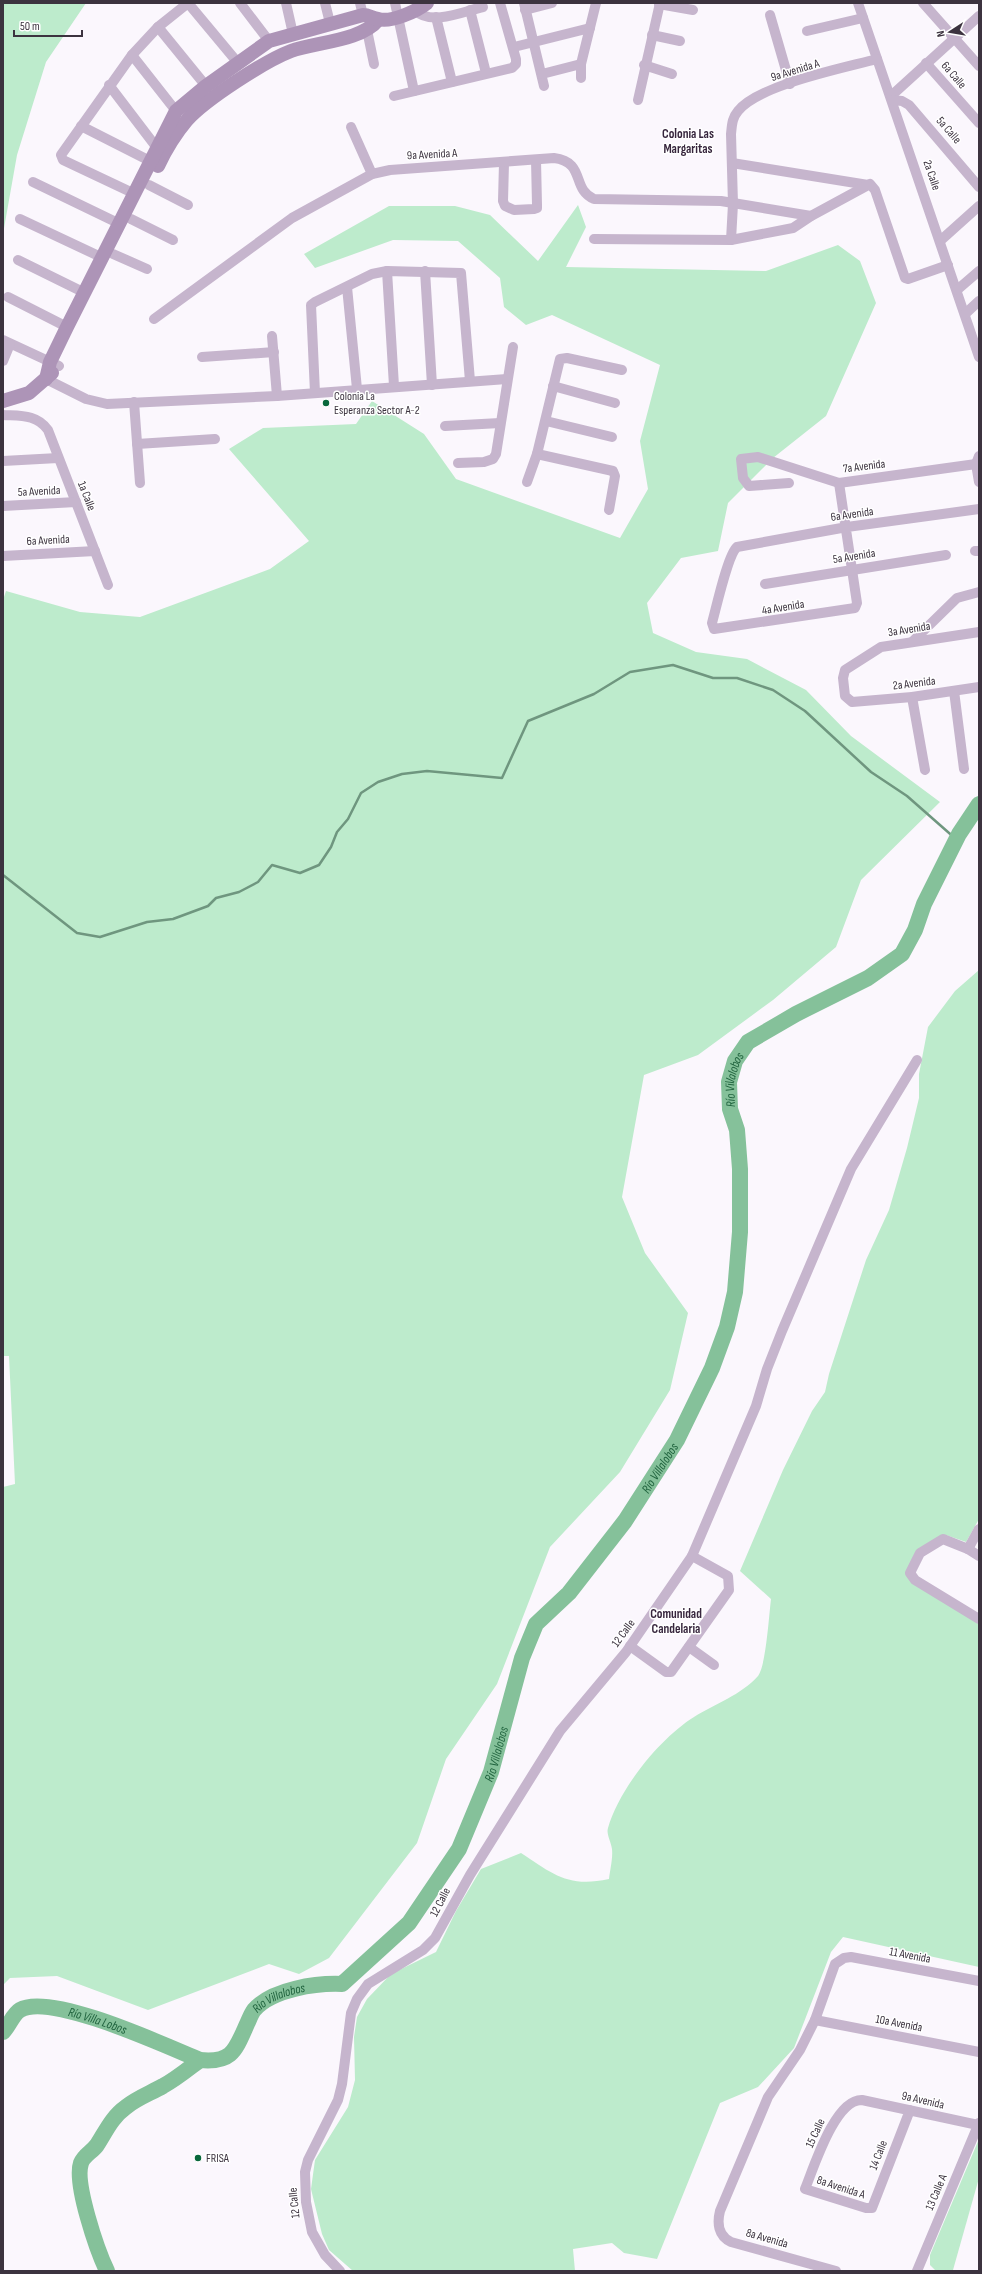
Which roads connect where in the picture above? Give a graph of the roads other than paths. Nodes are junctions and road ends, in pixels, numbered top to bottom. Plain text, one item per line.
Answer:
1 (188, 3) edge
2 (240, 3) edge
3 (286, 3) edge
4 (325, 3) edge
5 (500, 3) edge
6 (552, 3) edge
7 (596, 3) edge
8 (660, 3) edge
9 (858, 3) edge
10 (923, 3) edge
11 (524, 6) edge
12 (422, 7) edge
13 (483, 7) dead end
14 (361, 9) edge
15 (396, 10) edge
16 (470, 10) junction
17 (693, 10) dead end
18 (770, 15) dead end
19 (979, 16) edge
20 (436, 17) junction
21 (863, 18) junction
22 (378, 20) junction
23 (330, 23) junction
24 (158, 27) junction
25 (590, 28) junction
26 (367, 30) junction
27 (807, 31) dead end
28 (293, 34) junction
29 (652, 35) junction
30 (954, 38) junction
31 (269, 41) junction
32 (680, 41) dead end
33 (533, 43) junction
34 (514, 47) junction
35 (132, 55) junction
36 (877, 59) junction
37 (238, 63) junction
38 (926, 63) junction
39 (374, 64) dead end
40 (581, 64) junction
41 (644, 65) junction
42 (979, 66) edge
43 (486, 73) junction
44 (542, 74) junction
45 (672, 74) dead end
46 (581, 78) dead end
47 (452, 82) junction
48 (790, 84) junction
49 (109, 85) junction
50 (206, 86) junction
51 (544, 86) dead end
52 (414, 91) junction
53 (394, 96) dead end
54 (892, 98) junction
55 (638, 100) dead end
56 (176, 111) junction
57 (979, 123) edge
58 (81, 126) junction
59 (351, 127) dead end
60 (153, 154) junction
61 (536, 160) junction
62 (504, 163) junction
63 (732, 163) junction
64 (372, 174) junction
65 (33, 182) dead end
66 (149, 185) junction
67 (868, 185) junction
68 (979, 187) edge
69 (135, 194) junction
70 (733, 204) junction
71 (188, 205) dead end
72 (979, 206) edge
73 (810, 216) junction
74 (20, 219) dead end
75 (126, 222) junction
76 (594, 239) dead end
77 (173, 240) dead end
78 (731, 240) junction
79 (940, 241) junction
80 (108, 256) junction
81 (18, 260) dead end
82 (948, 266) junction
83 (147, 269) dead end
84 (387, 271) junction
85 (426, 271) junction
86 (979, 271) edge
87 (347, 287) junction
88 (957, 290) junction
89 (85, 292) junction
90 (8, 297) dead end
91 (979, 301) edge
92 (965, 314) junction
93 (154, 319) dead end
94 (67, 327) junction
95 (272, 336) dead end
96 (7, 342) edge
97 (512, 347) dead end
98 (274, 352) junction
99 (202, 357) dead end
100 (979, 357) edge
101 (3, 361) edge
102 (54, 364) junction
103 (622, 370) dead end
104 (46, 379) junction
105 (507, 379) junction
106 (470, 381) junction
107 (394, 386) junction
108 (432, 386) junction
109 (553, 386) junction
110 (357, 390) junction
111 (315, 393) junction
112 (277, 396) junction
113 (3, 400) edge
114 (134, 402) junction
115 (615, 403) dead end
116 (3, 415) edge
117 (546, 421) junction
118 (500, 423) junction
119 (445, 426) dead end
120 (612, 437) dead end
121 (215, 439) dead end
122 (137, 444) junction
123 (537, 454) junction
124 (58, 458) junction
125 (977, 460) edge
126 (3, 461) edge
127 (458, 463) dead end
128 (528, 482) dead end
129 (979, 482) edge
130 (789, 483) dead end
131 (839, 483) junction
132 (140, 484) dead end
133 (76, 502) junction
134 (3, 506) edge
135 (609, 510) dead end
136 (978, 510) edge
137 (847, 527) junction
138 (95, 551) junction
139 (946, 555) dead end
140 (3, 556) edge
141 (852, 569) junction
142 (765, 584) dead end
143 (108, 585) dead end
144 (979, 592) edge
145 (718, 630) joint
146 (979, 632) edge
147 (912, 642) junction
148 (979, 687) edge
149 (954, 691) junction
150 (912, 697) junction
151 (852, 702) joint
152 (964, 769) dead end
153 (924, 770) dead end
154 (917, 1060) dead end
155 (979, 1529) edge
156 (968, 1549) junction
157 (692, 1556) junction
158 (979, 1556) edge
159 (979, 1619) edge
160 (630, 1646) junction
161 (689, 1647) junction
162 (714, 1665) dead end
163 (838, 1961) joint
164 (979, 1981) edge
165 (814, 2020) junction
166 (978, 2048) edge
167 (862, 2100) joint
168 (910, 2110) junction
169 (978, 2124) edge
170 (805, 2189) joint
171 (870, 2209) joint
172 (340, 2271) edge
173 (836, 2271) edge
174 (916, 2271) edge

1 - 24 street
1 - 37 street
2 - 31 street
3 - 28 street
4 - 23 street
5 - 34 street
6 - 11 street
7 - 25 street
8 - 17 street
8 - 29 street
9 - 21 street, 2a Calle
10 - 30 street
11 - 33 street
12 - 15 main road
12 - 20 street
13 - 16 street
14 - 22 main road
14 - 23 main road
15 - 22 main road
15 - 52 street
16 - 20 street
16 - 43 street
18 - 48 street
19 - 30 street
20 - 47 street
21 - 27 street
21 - 36 street, 2a Calle
22 - 26 main road
23 - 28 main road
24 - 35 street
24 - 50 street
25 - 33 street
25 - 40 street
26 - 39 street
26 - 66 main road
28 - 31 main road
29 - 32 street
29 - 41 street
30 - 38 street
30 - 42 street
31 - 37 main road
33 - 34 street
33 - 44 street
34 - 43 street
35 - 49 street
35 - 56 street
36 - 48 street, 9a Avenida A
36 - 54 street, 2a Calle
37 - 50 main road
38 - 54 street
38 - 57 street, 6a Calle
40 - 44 street
40 - 46 street
41 - 45 street
41 - 55 street
43 - 47 street
44 - 51 street
47 - 52 street
48 - 63 street, 9a Avenida A
49 - 58 street
49 - 60 street
50 - 56 main road
52 - 53 street
54 - 68 street, 5a Calle
54 - 79 street, 2a Calle
56 - 60 main road
58 - 60 street
58 - 69 street
59 - 64 street
60 - 69 main road
61 - 62 street, 9a Avenida A
61 - 62 street
61 - 70 street, 9a Avenida A
62 - 64 street, 9a Avenida A
63 - 67 street
63 - 70 street
64 - 93 street, 9a Avenida A
65 - 75 street
66 - 71 street
66 - 75 main road
67 - 73 street
67 - 82 street
69 - 75 main road
70 - 73 street
70 - 78 street
72 - 79 street
73 - 78 street
74 - 80 street
75 - 77 street
75 - 80 main road
76 - 78 street
79 - 82 street, 2a Calle
80 - 83 street
80 - 89 main road
80 - 102 main road
81 - 89 street
82 - 88 street, 2a Calle
84 - 85 street
84 - 87 street
84 - 107 street
85 - 106 street
85 - 108 street
86 - 88 street
87 - 110 street
87 - 111 street
88 - 92 street, 2a Calle
89 - 94 main road
90 - 94 street
91 - 92 street
92 - 100 street, 2a Calle
94 - 102 main road
95 - 98 street
96 - 101 street
96 - 102 street
97 - 105 street
98 - 99 street
98 - 112 street
102 - 104 main road
103 - 109 street
104 - 113 main road
104 - 114 street
105 - 106 street
105 - 118 street
106 - 108 street
107 - 108 street
107 - 110 street
109 - 115 street
109 - 117 street
110 - 111 street
111 - 112 street
112 - 114 street
114 - 122 street
116 - 124 street, 1a Calle
117 - 120 street
117 - 123 street
118 - 119 street
118 - 127 street
121 - 122 street
122 - 132 street
123 - 128 street
123 - 135 street
124 - 126 street
124 - 133 street, 1a Calle
125 - 129 street
125 - 131 street, 7a Avenida
130 - 131 street, 7a Avenida
131 - 137 street
133 - 134 street, 5a Avenida
133 - 138 street, 1a Calle
136 - 137 street, 6a Avenida
137 - 141 street
137 - 145 street, 6a Avenida
138 - 140 street, 6a Avenida
138 - 143 street, 1a Calle
139 - 141 street, 5a Avenida
141 - 142 street, 5a Avenida
141 - 145 street, 4a Avenida
144 - 147 street
146 - 147 street, 3a Avenida
147 - 151 street, 3a Avenida
148 - 149 street, 2a Avenida
149 - 150 street, 2a Avenida
149 - 152 street
150 - 151 street, 2a Avenida
150 - 153 street
154 - 157 street, 12 Calle
155 - 156 street
156 - 158 street
156 - 159 street
157 - 160 street, 12 Calle
157 - 161 street
160 - 161 street
160 - 172 street, 12 Calle
161 - 162 street
163 - 164 street, 11 Avenida
163 - 165 street, 8a Avenida
165 - 166 street, 10a Avenida
165 - 173 street, 8a Avenida
167 - 168 street, 9a Avenida
167 - 170 street, 15 Calle
168 - 169 street, 9a Avenida
168 - 171 street, 14 Calle
169 - 174 street, 13 Calle A
170 - 171 street, 8a Avenida A

